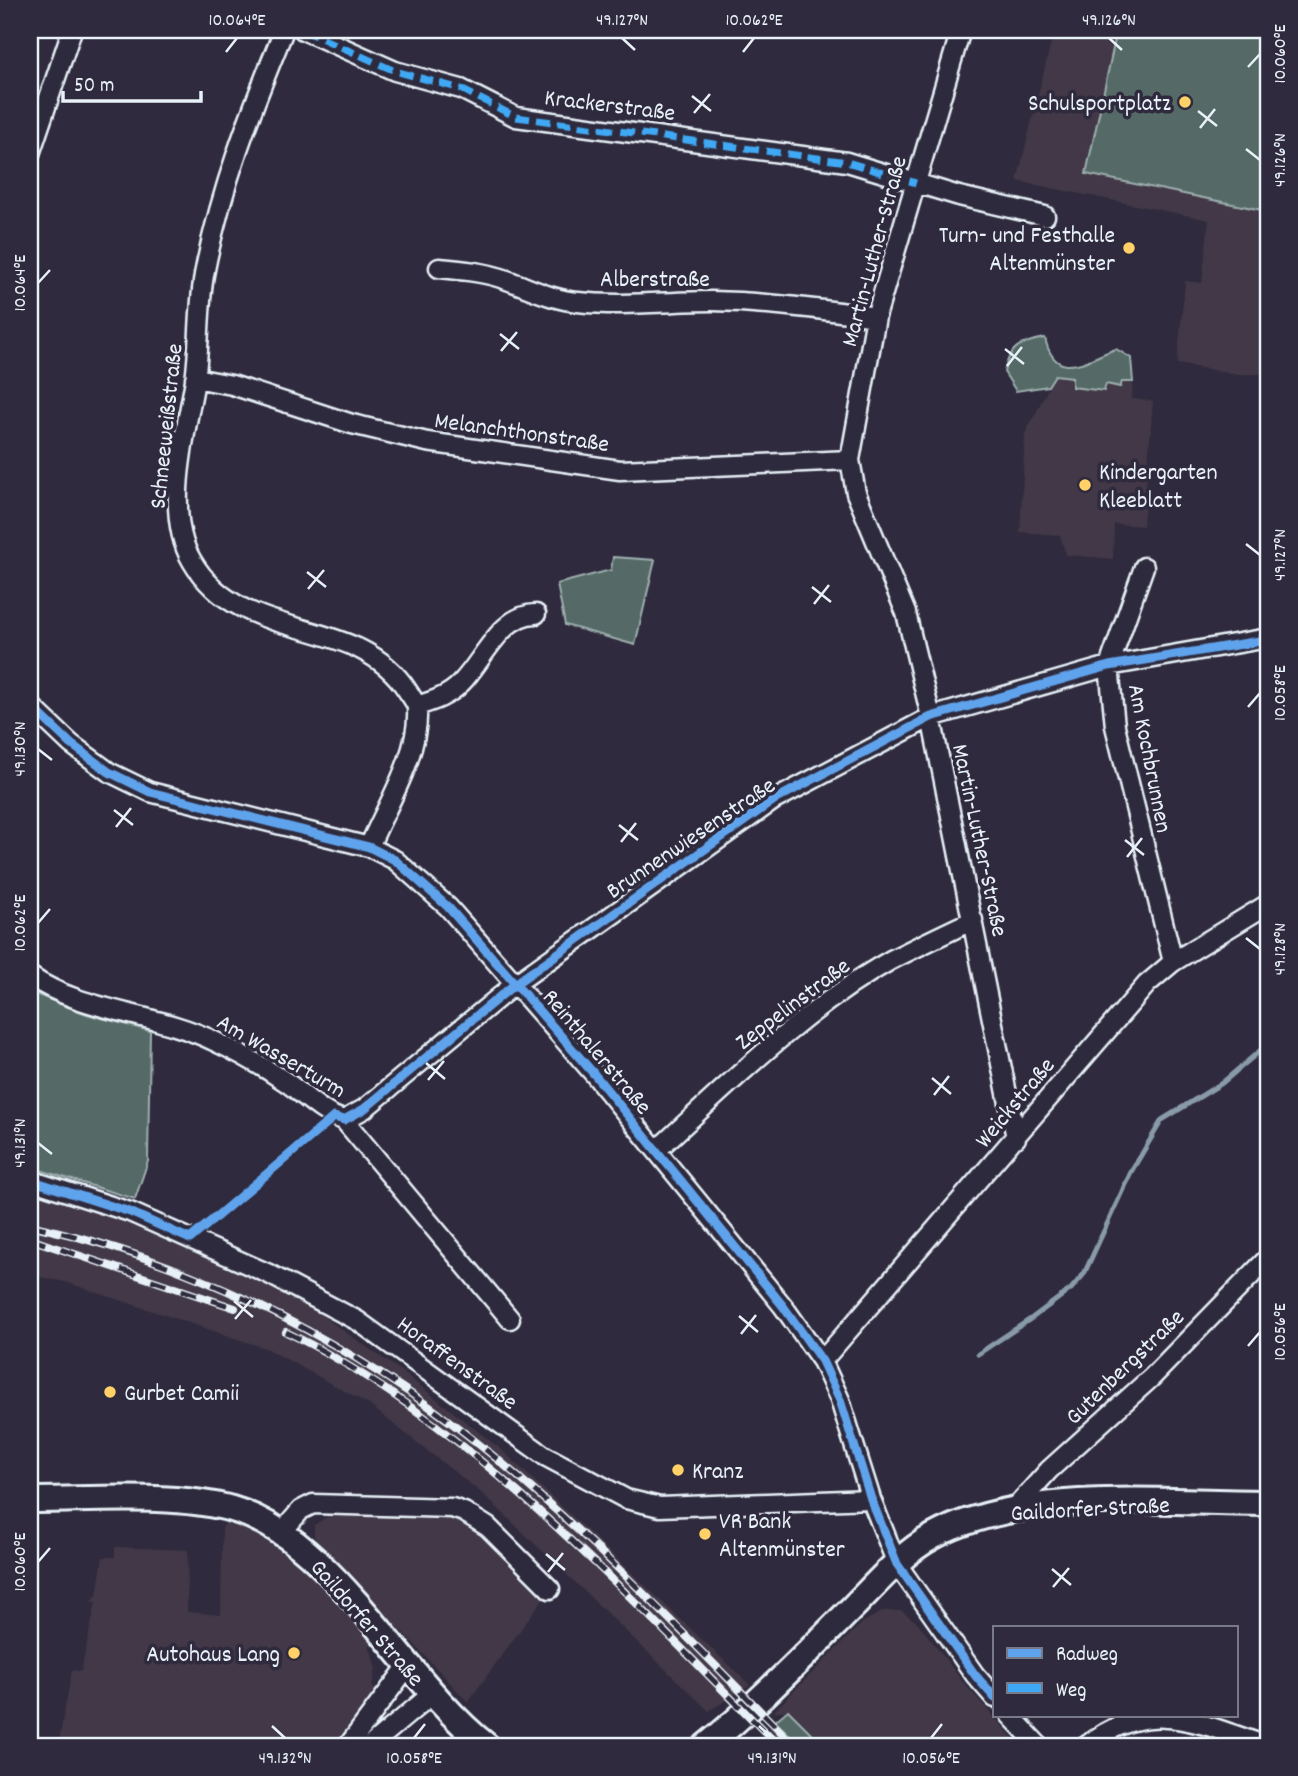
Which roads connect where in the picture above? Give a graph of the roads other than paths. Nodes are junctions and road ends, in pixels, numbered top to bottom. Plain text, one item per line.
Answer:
1 (72, 30) edge
2 (284, 30) edge
3 (303, 30) edge
4 (961, 30) edge
5 (30, 154) edge
6 (916, 183) junction
7 (1045, 216) dead end
8 (439, 268) dead end
9 (876, 317) junction
10 (195, 377) junction
11 (850, 460) junction
12 (1144, 567) dead end
13 (536, 614) dead end
14 (1267, 641) edge
15 (1109, 666) junction
16 (30, 705) edge
17 (417, 706) junction
18 (931, 717) junction
19 (369, 847) junction
20 (1268, 904) edge
21 (973, 920) junction
22 (1173, 962) junction
23 (30, 976) edge
24 (515, 984) junction
25 (344, 1119) junction
26 (1016, 1138) junction
27 (657, 1150) junction
28 (30, 1180) edge
29 (1268, 1258) edge
30 (510, 1319) dead end
31 (822, 1361) junction
32 (871, 1499) junction
33 (30, 1500) edge
34 (1268, 1503) edge
35 (1014, 1509) junction
36 (281, 1533) junction
37 (897, 1564) junction
38 (550, 1589) dead end
39 (407, 1667) junction
40 (432, 1694) junction
41 (993, 1696) edge
42 (1011, 1716) edge
43 (348, 1746) edge
44 (370, 1746) edge
45 (487, 1746) edge
46 (706, 1746) edge
47 (1039, 1746) edge
48 (1086, 1746) edge
49 (1267, 1746) edge

1 - 5 street
2 - 10 street, Schneeweißstraße
3 - 6 street, Krackerstraße
4 - 6 street, Martin-Luther-Straße
6 - 7 street, Krackerstraße
6 - 9 street, Martin-Luther-Straße
8 - 9 street, Alberstraße
9 - 11 street, Martin-Luther-Straße
10 - 11 street, Melanchthonstraße
10 - 17 street, Schneeweißstraße
11 - 18 street, Martin-Luther-Straße
12 - 15 street, Am Kochbrunnen
13 - 17 street
14 - 15 street, Brunnenwiesenstraße
15 - 18 street, Brunnenwiesenstraße
15 - 22 street, Am Kochbrunnen
16 - 19 street, Reinthalerstraße
17 - 19 street
18 - 21 street, Martin-Luther-Straße
18 - 24 street, Brunnenwiesenstraße
19 - 24 street, Reinthalerstraße
20 - 22 street, Weickstraße
21 - 26 street, Martin-Luther-Straße
21 - 27 street, Zeppelinstraße
22 - 26 street, Weickstraße
23 - 25 street, Am Wasserturm
24 - 25 street, Brunnenwiesenstraße
24 - 27 street, Reinthalerstraße
25 - 30 street, Am Wasserturm
26 - 31 street, Weickstraße
27 - 31 street, Reinthalerstraße
28 - 32 street, Horaffenstraße
29 - 35 street, Gutenbergstraße
31 - 32 street, Reinthalerstraße
32 - 37 street, Reinthalerstraße
33 - 36 main road, Gaildorfer Straße
34 - 35 main road, Gaildorfer Straße
35 - 37 main road, Gaildorfer Straße
36 - 38 street
36 - 39 main road, Gaildorfer Straße
37 - 41 street, Reinthalerstraße
37 - 46 main road, Gaildorfer Straße
39 - 40 main road, Gaildorfer Straße
39 - 43 street
40 - 44 street
40 - 45 main road, Gaildorfer Straße
42 - 47 street
48 - 49 street

